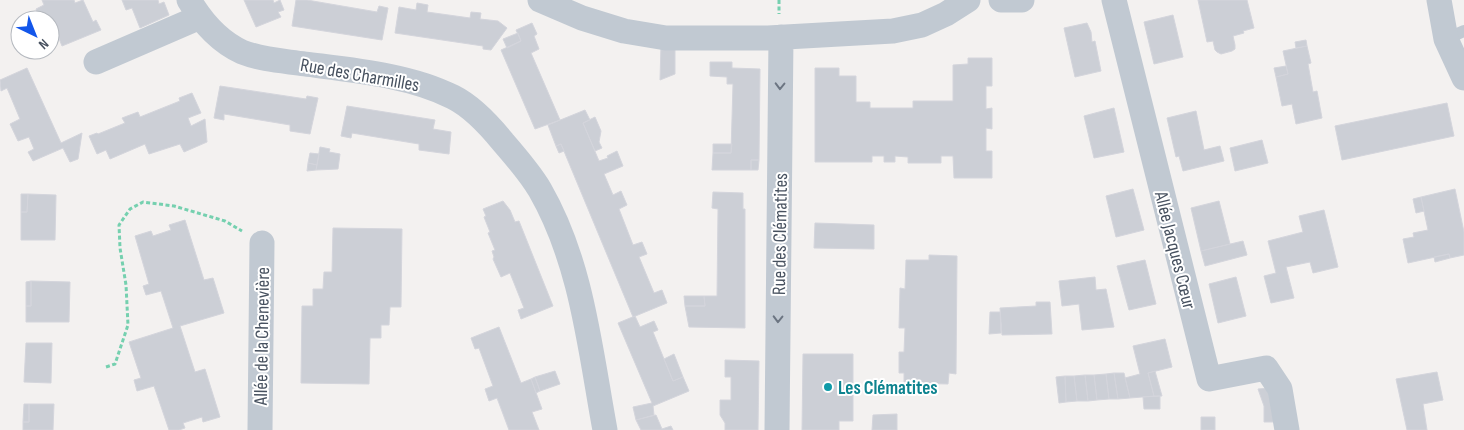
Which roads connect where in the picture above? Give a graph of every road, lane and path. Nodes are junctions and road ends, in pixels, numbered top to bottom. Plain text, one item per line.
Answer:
1 (540, 0) edge
2 (968, 0) edge
3 (1001, 0) edge
4 (1022, 0) edge
5 (1114, 0) edge
6 (1439, 0) edge
7 (194, 9) edge
8 (1455, 35) edge
9 (781, 38) junction
10 (96, 62) dead end
11 (1464, 78) edge
12 (262, 242) joint
13 (106, 367) dead end
14 (260, 430) edge
15 (605, 430) edge
16 (777, 430) edge
17 (1287, 430) edge

1 - 9 street
2 - 9 street
3 - 4 street
5 - 17 street, Allée Jacques Cœur
6 - 8 street
7 - 10 street, Rue des Charmilles
7 - 15 street, Rue des Charmilles
8 - 11 street
9 -> 16 street, Rue des Clématites
12 - 13 path
12 - 14 street, Allée de la Chenevière

